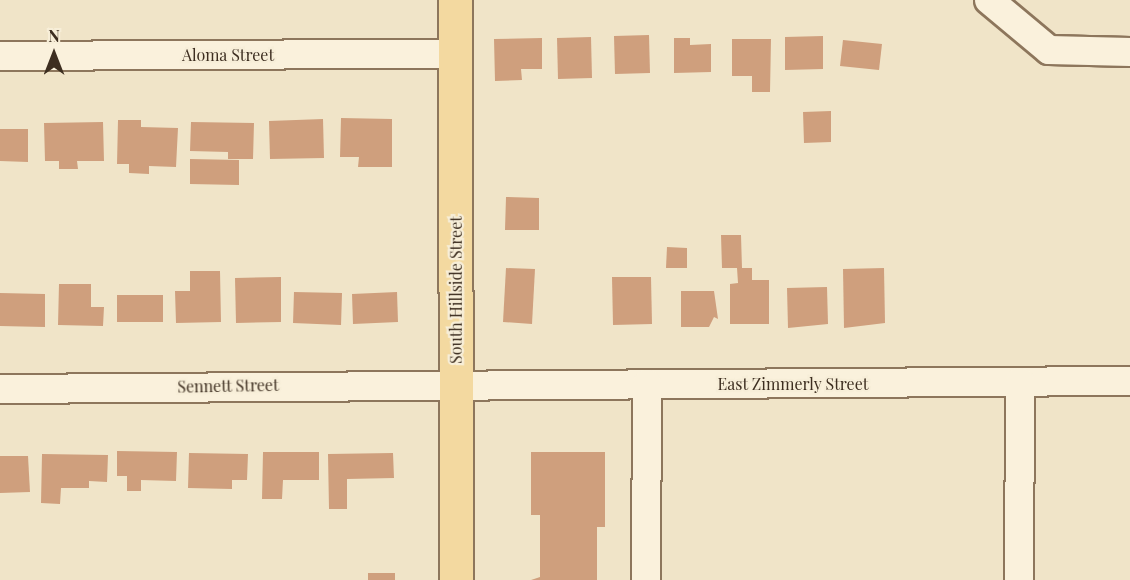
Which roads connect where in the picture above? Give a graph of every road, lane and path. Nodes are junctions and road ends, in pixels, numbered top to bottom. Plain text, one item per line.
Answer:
1 (455, 0) edge
2 (989, 0) edge
3 (1130, 52) edge
4 (456, 54) junction
5 (0, 56) edge
6 (1130, 381) edge
7 (1020, 382) junction
8 (456, 384) junction
9 (647, 384) junction
10 (0, 389) edge
11 (456, 580) edge
12 (646, 580) edge
13 (1019, 580) edge

1 - 4 main road, South Hillside Street
2 - 3 street
4 - 5 street, Aloma Street
4 - 8 main road, South Hillside Street
6 - 7 street, East Zimmerly Street
7 - 9 street, East Zimmerly Street
7 - 13 street
8 - 9 street, East Zimmerly Street
8 - 10 street, Sennett Street
8 - 11 main road, South Hillside Street
9 - 12 street

